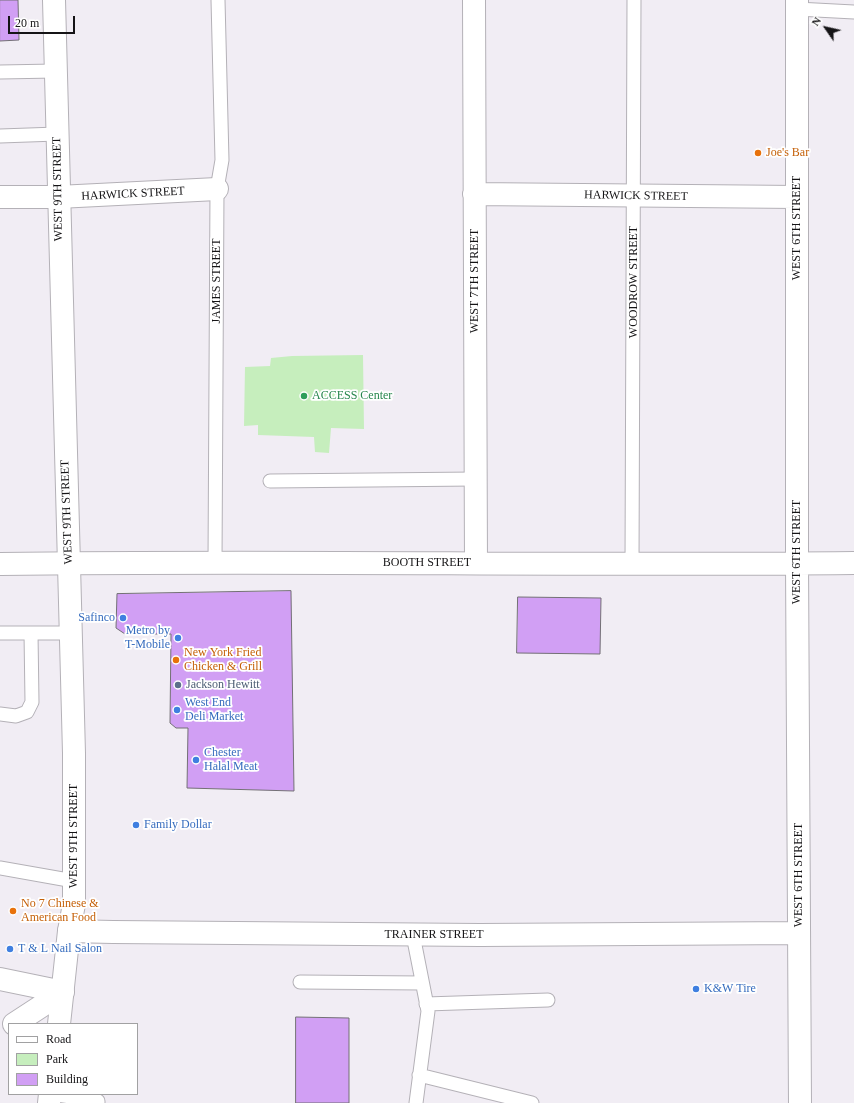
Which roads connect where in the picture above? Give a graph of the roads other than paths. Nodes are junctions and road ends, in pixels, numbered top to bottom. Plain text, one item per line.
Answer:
1 (54, 0) edge
2 (218, 0) edge
3 (474, 0) edge
4 (634, 0) edge
5 (797, 5) edge
6 (854, 12) edge
7 (56, 71) junction
8 (0, 72) edge
9 (57, 134) junction
10 (0, 136) edge
11 (217, 190) junction
12 (474, 194) junction
13 (634, 196) junction
14 (0, 197) edge
15 (58, 197) junction
16 (797, 197) junction
17 (476, 479) junction
18 (270, 481) dead end
19 (215, 562) junction
20 (68, 563) junction
21 (476, 563) junction
22 (797, 563) junction
23 (854, 563) edge
24 (0, 564) edge
25 (632, 564) junction
26 (0, 633) edge
27 (31, 633) junction
28 (71, 633) junction
29 (0, 714) edge
30 (0, 868) edge
31 (74, 882) junction
32 (69, 931) junction
33 (799, 933) junction
34 (413, 935) junction
35 (0, 978) edge
36 (300, 982) dead end
37 (422, 983) junction
38 (63, 992) junction
39 (548, 1000) dead end
40 (426, 1004) junction
41 (16, 1023) edge
42 (59, 1023) edge
43 (420, 1076) junction
44 (59, 1095) edge
45 (98, 1103) edge
46 (416, 1103) edge
47 (532, 1103) edge
48 (800, 1103) edge

1 - 7 street, WEST 9TH STREET
2 - 11 lane, JAMES STREET
3 - 12 street, WEST 7TH STREET
4 - 13 lane, WOODROW STREET
5 - 6 lane
5 - 16 street, WEST 6TH STREET
7 - 8 lane
7 - 9 street, WEST 9TH STREET
9 - 10 lane
9 - 15 street, WEST 9TH STREET
11 - 15 street, HARWICK STREET
11 - 19 lane, JAMES STREET
12 - 13 street, HARWICK STREET
12 - 17 street, WEST 7TH STREET
13 - 16 street, HARWICK STREET
13 - 25 lane, WOODROW STREET
14 - 15 street, HARWICK STREET
15 - 20 street, WEST 9TH STREET
16 - 22 street, WEST 6TH STREET
17 - 18 lane
17 - 21 street, WEST 7TH STREET
19 - 20 street, BOOTH STREET
19 - 21 street, BOOTH STREET
20 - 24 street, BOOTH STREET
20 - 28 street, WEST 9TH STREET
21 - 25 street, BOOTH STREET
22 - 23 street, BOOTH STREET
22 - 25 street, BOOTH STREET
22 - 33 street, WEST 6TH STREET
26 - 27 lane
27 - 28 lane
27 - 29 lane
28 - 31 street, WEST 9TH STREET
30 - 31 lane
31 - 32 street, WEST 9TH STREET
32 - 34 street, TRAINER STREET
32 - 38 street, WEST 9TH STREET
33 - 34 street, TRAINER STREET
33 - 48 street, WEST 6TH STREET
34 - 37 lane
35 - 38 street
36 - 37 lane
37 - 40 lane
38 - 41 street
38 - 42 street, WEST 9TH STREET
39 - 40 lane
40 - 43 lane
43 - 46 lane
43 - 47 lane
44 - 45 lane

